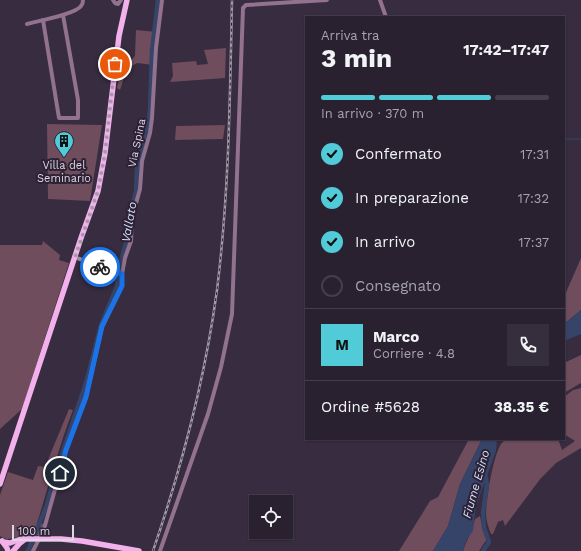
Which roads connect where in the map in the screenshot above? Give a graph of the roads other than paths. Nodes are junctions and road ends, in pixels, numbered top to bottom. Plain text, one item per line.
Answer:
1 (83, 0) edge
2 (113, 0) edge
3 (127, 0) edge
4 (162, 0) edge
5 (327, 0) edge
6 (380, 0) edge
7 (120, 2) edge
8 (63, 15) junction
9 (386, 16) edge
10 (43, 20) junction
11 (27, 24) dead end
12 (75, 257) junction
13 (119, 273) junction
14 (0, 484) edge
15 (28, 539) junction
16 (38, 539) junction
17 (1, 541) edge
18 (8, 551) edge
19 (13, 551) edge
20 (33, 551) edge
21 (139, 551) edge
22 (160, 551) edge

1 - 8 street
2 - 7 street
3 - 12 main road
4 - 13 street, Via Spina
5 - 22 street
6 - 9 street
8 - 10 street
8 - 10 street
10 - 11 street
12 - 13 street
12 - 14 main road
13 - 16 street, Via Spina
15 - 16 main road
15 - 17 main road
15 - 19 main road
16 - 20 street, Via Spina
16 - 21 main road
17 - 18 main road

